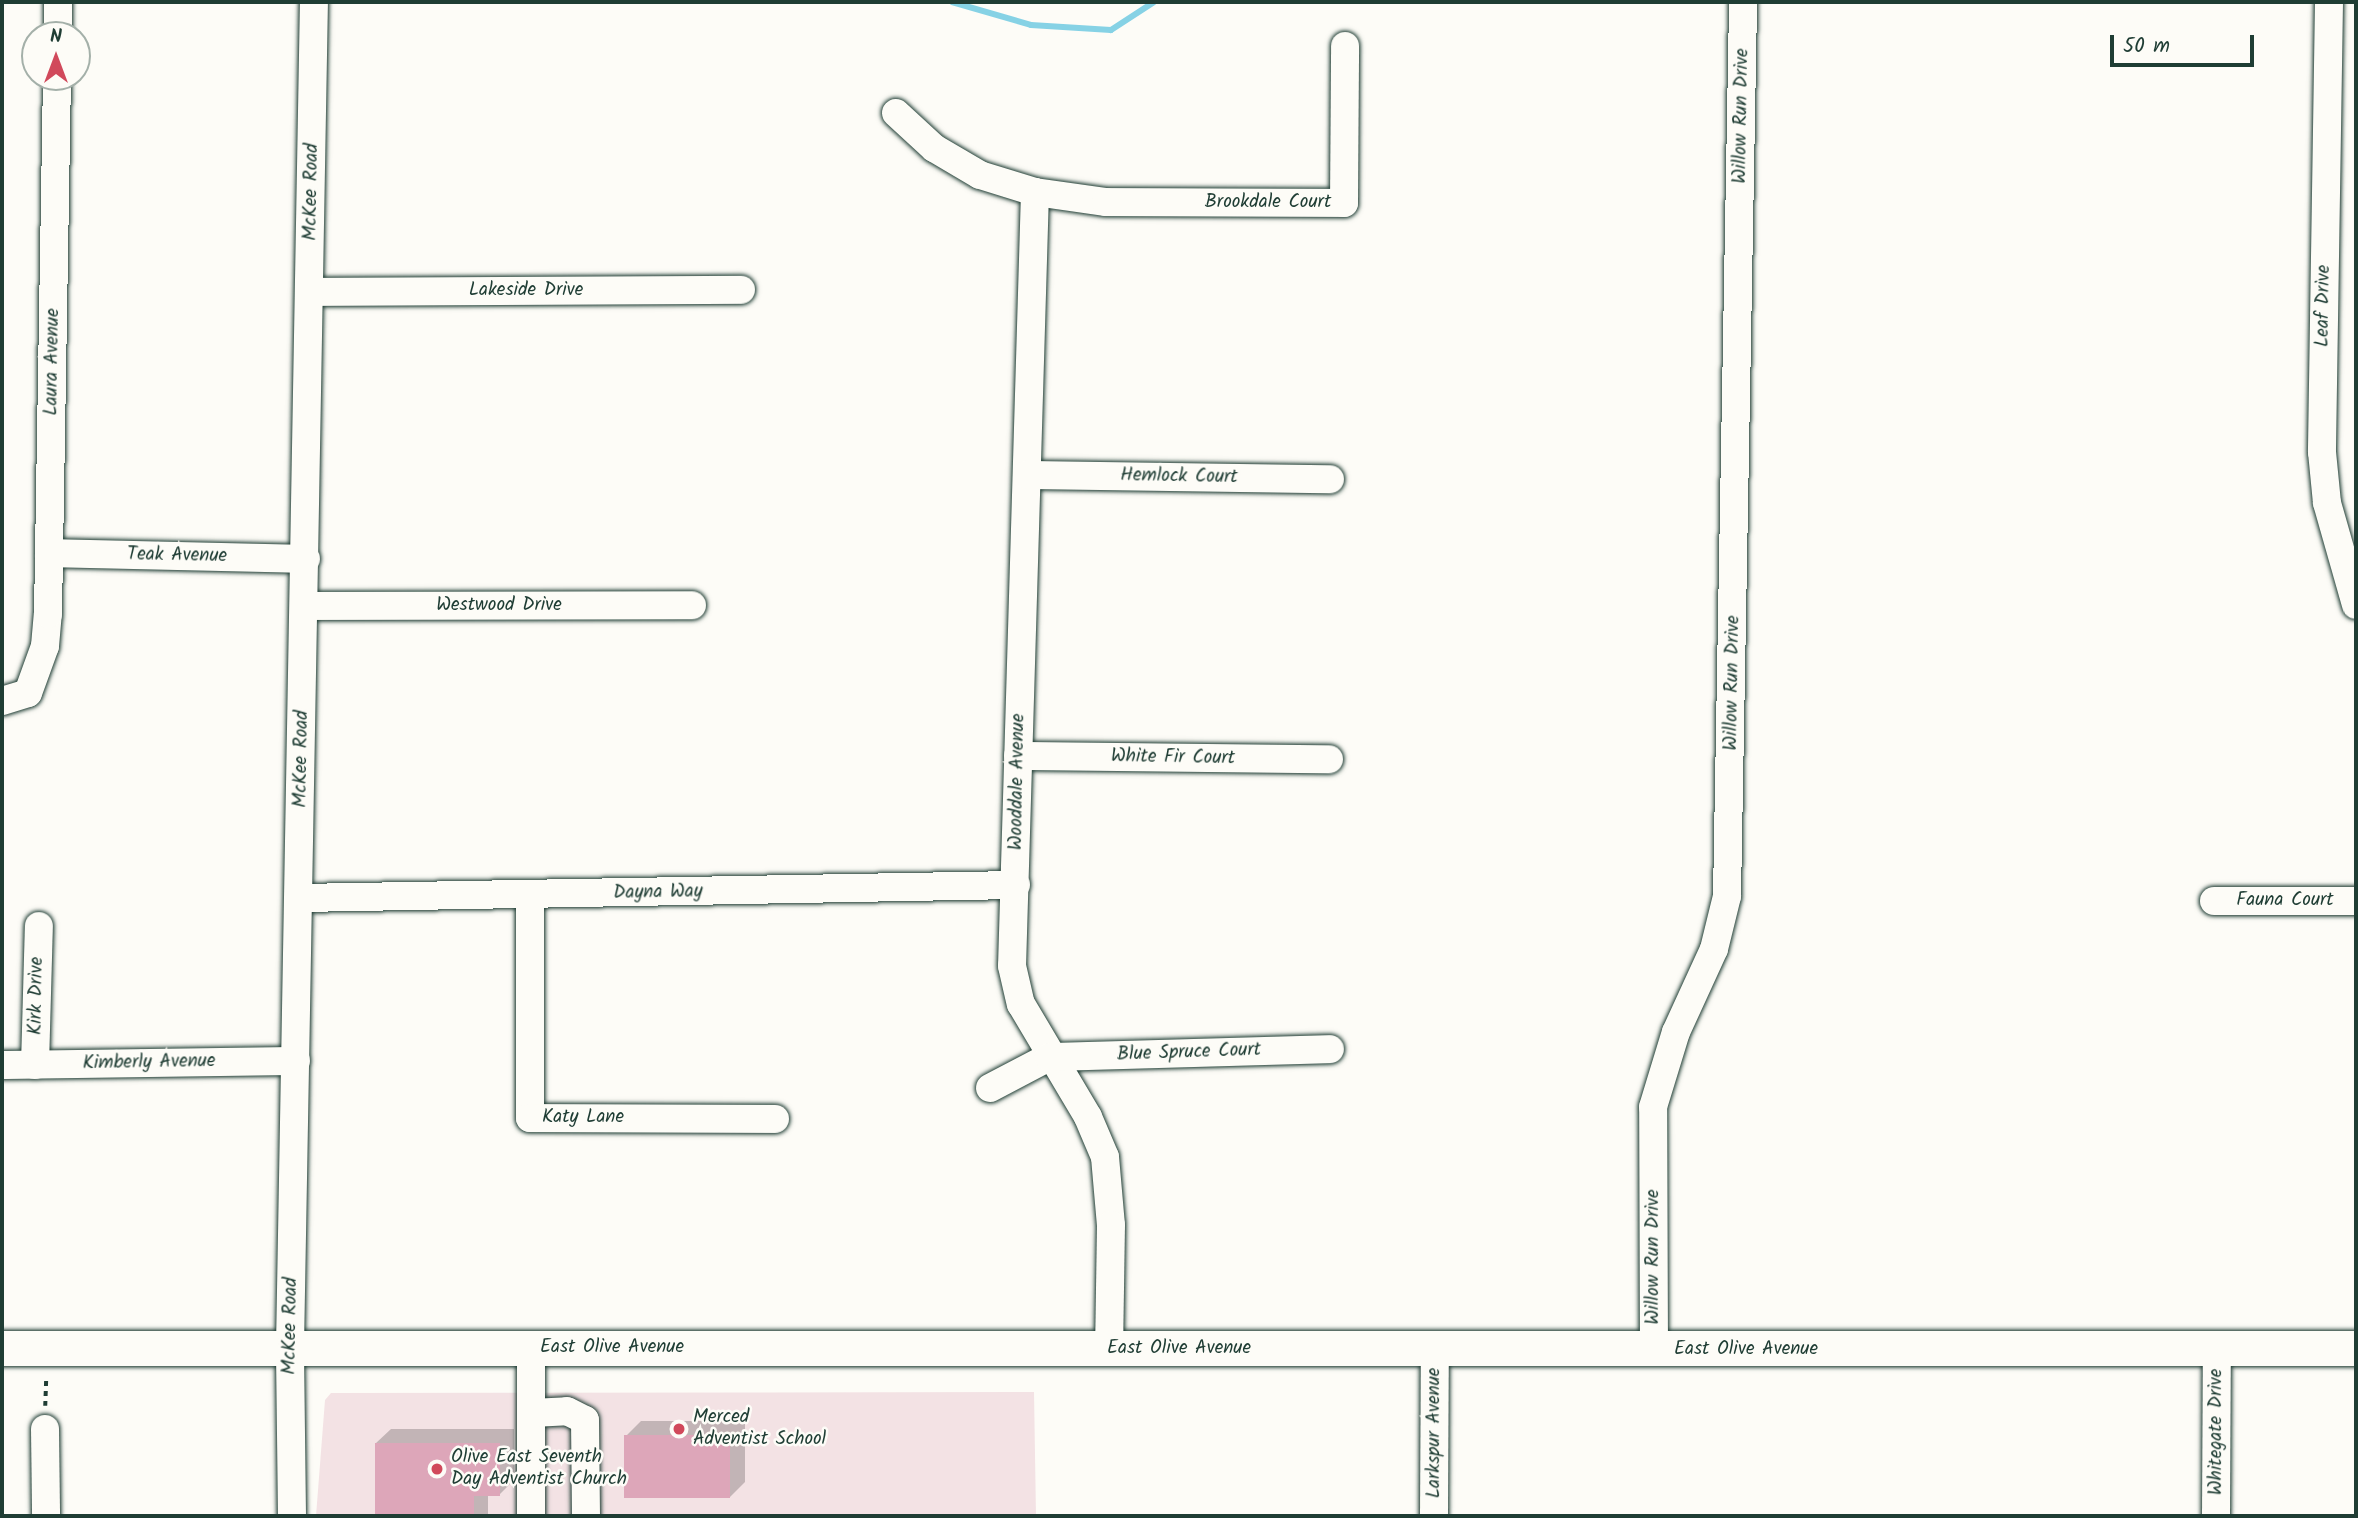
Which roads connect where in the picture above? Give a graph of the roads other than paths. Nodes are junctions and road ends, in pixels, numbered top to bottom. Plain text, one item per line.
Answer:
1 (58, 2) edge
2 (314, 2) edge
3 (1743, 2) edge
4 (2329, 2) edge
5 (58, 21) edge
6 (1345, 46) dead end
7 (57, 91) edge
8 (896, 113) dead end
9 (1035, 192) junction
10 (741, 290) dead end
11 (311, 292) junction
12 (1027, 475) junction
13 (1330, 479) dead end
14 (49, 554) junction
15 (306, 559) junction
16 (692, 605) dead end
17 (2356, 605) edge
18 (305, 606) junction
19 (2, 701) edge
20 (1018, 756) junction
21 (1329, 759) dead end
22 (1016, 885) junction
23 (530, 896) junction
24 (300, 898) junction
25 (2214, 901) dead end
26 (2356, 901) edge
27 (39, 926) dead end
28 (1330, 1049) dead end
29 (1049, 1058) junction
30 (296, 1061) junction
31 (2, 1065) edge
32 (35, 1065) junction
33 (990, 1088) dead end
34 (775, 1119) dead end
35 (290, 1347) junction
36 (2, 1348) edge
37 (531, 1348) junction
38 (2356, 1348) edge
39 (1109, 1349) junction
40 (1435, 1349) junction
41 (2217, 1349) junction
42 (1654, 1350) junction
43 (532, 1413) junction
44 (45, 1429) road end
45 (46, 1516) edge
46 (292, 1516) edge
47 (531, 1516) edge
48 (586, 1516) edge
49 (1434, 1516) edge
50 (2216, 1516) edge

1 - 5 street
2 - 11 street, McKee Road
3 - 42 street, Willow Run Drive
4 - 17 street, Leaf Drive
6 - 9 street, Brookdale Court
7 - 14 street, Laura Avenue
8 - 9 street
9 - 12 street, Wooddale Avenue
10 - 11 street, Lakeside Drive
11 - 15 street, McKee Road
12 - 13 street, Hemlock Court
12 - 20 street, Wooddale Avenue
14 - 15 street, Teak Avenue
14 - 19 street, Laura Avenue
15 - 18 street, McKee Road
16 - 18 street, Westwood Drive
18 - 24 street, McKee Road
20 - 21 street, White Fir Court
20 - 22 street, Wooddale Avenue
22 - 23 street, Dayna Way
22 - 29 street, Wooddale Avenue
23 - 24 street, Dayna Way
23 - 34 street, Katy Lane
24 - 30 street, McKee Road
25 - 26 street, Fauna Court
27 - 32 street, Kirk Drive
28 - 29 street, Blue Spruce Court
29 - 33 street
29 - 39 street, Wooddale Avenue
30 - 32 street, Kimberly Avenue
30 - 35 street, McKee Road
31 - 32 street, Kimberly Avenue
35 - 36 main road, East Olive Avenue
35 - 37 main road, East Olive Avenue
35 - 46 street, McKee Road
37 - 39 main road, East Olive Avenue
37 - 43 street
38 - 41 main road, East Olive Avenue
39 - 40 main road, East Olive Avenue
40 - 42 main road, East Olive Avenue
40 - 49 street, Larkspur Avenue
41 - 42 main road, East Olive Avenue
41 - 50 street, Whitegate Drive
43 - 47 street
43 - 48 street
44 - 45 street

